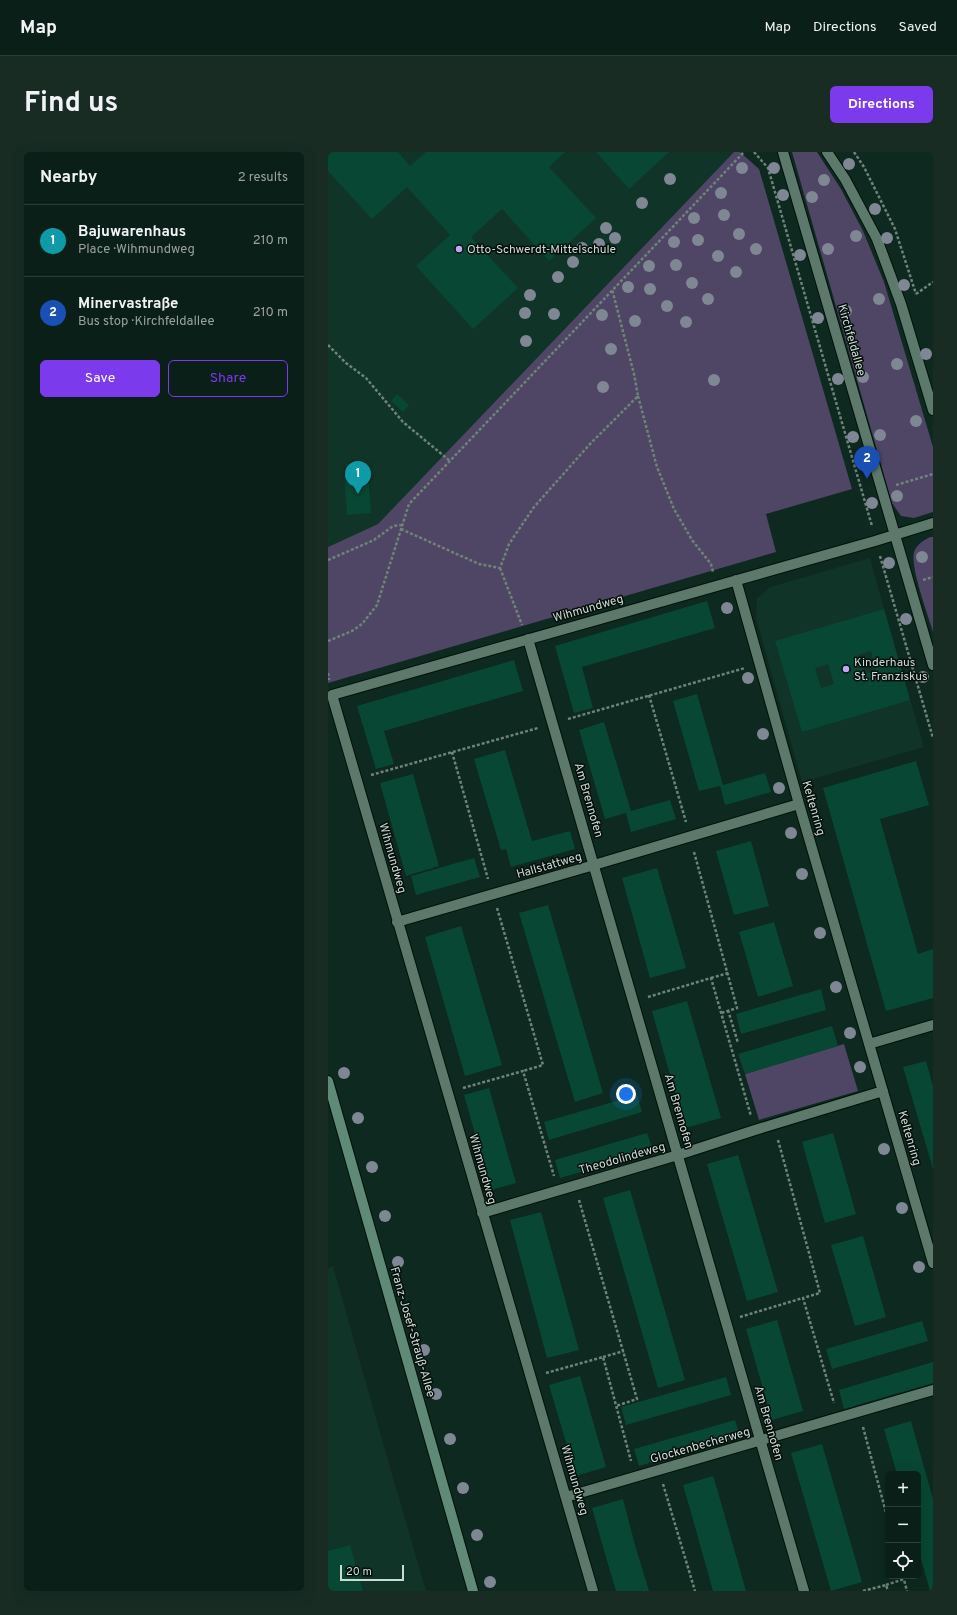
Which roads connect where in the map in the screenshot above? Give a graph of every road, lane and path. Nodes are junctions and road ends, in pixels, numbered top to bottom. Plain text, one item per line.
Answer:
1 (744, 152) edge
2 (754, 152) edge
3 (783, 152) edge
4 (827, 152) edge
5 (854, 152) edge
6 (933, 282) edge
7 (612, 289) junction
8 (328, 345) edge
9 (638, 396) junction
10 (933, 410) edge
11 (450, 461) junction
12 (933, 523) edge
13 (402, 527) junction
14 (896, 535) junction
15 (876, 541) junction
16 (328, 560) edge
17 (500, 568) junction
18 (736, 580) junction
19 (717, 585) junction
20 (528, 639) junction
21 (328, 641) edge
22 (933, 665) edge
23 (649, 695) dead end
24 (933, 738) edge
25 (452, 752) dead end
26 (798, 804) junction
27 (690, 837) junction
28 (594, 865) junction
29 (493, 895) junction
30 (398, 922) junction
31 (728, 973) junction
32 (711, 978) junction
33 (633, 1001) junction
34 (728, 1010) junction
35 (721, 1012) junction
36 (933, 1025) edge
37 (738, 1043) dead end
38 (869, 1044) junction
39 (523, 1070) junction
40 (328, 1081) edge
41 (883, 1091) junction
42 (448, 1092) junction
43 (774, 1124) junction
44 (755, 1130) junction
45 (678, 1155) junction
46 (575, 1186) junction
47 (558, 1190) junction
48 (482, 1213) junction
49 (933, 1263) edge
50 (803, 1298) junction
51 (726, 1322) junction
52 (624, 1351) junction
53 (603, 1357) junction
54 (531, 1378) junction
55 (933, 1390) edge
56 (616, 1406) junction
57 (859, 1413) junction
58 (839, 1419) junction
59 (760, 1441) junction
60 (659, 1470) junction
61 (636, 1477) junction
62 (566, 1497) junction
63 (885, 1509) edge
64 (901, 1579) edge
65 (904, 1579) edge
66 (886, 1585) junction
67 (473, 1591) edge
68 (593, 1591) edge
69 (695, 1591) edge
70 (804, 1591) edge
71 (863, 1591) edge
72 (888, 1591) edge
73 (907, 1591) edge

1 - 7 path
2 - 15 path
3 - 14 street, Kirchfeldallee
4 - 10 street
5 - 6 path
7 - 9 path
7 - 11 path
8 - 11 path
9 - 17 path
9 - 19 path
11 - 13 path
12 - 14 street
13 - 16 path
13 - 17 path
13 - 21 path
14 - 15 street, Wihmundweg
14 - 22 street, Kirchfeldallee
15 - 18 street, Wihmundweg
15 - 24 path
17 - 20 path
18 - 19 street, Wihmundweg
18 - 26 street, Keltenring
19 - 20 street, Wihmundweg
20 - 28 street, Am Brennofen
20 - 30 street, Wihmundweg
23 - 27 path
25 - 29 path
26 - 27 street, Hallstattweg
26 - 38 street, Keltenring
27 - 28 street, Hallstattweg
27 - 31 path
28 - 29 street, Hallstattweg
28 - 33 street, Am Brennofen
29 - 30 street, Hallstattweg
29 - 39 path
30 - 42 street, Wihmundweg
31 - 32 path
31 - 34 path
32 - 33 path
32 - 35 path
33 - 45 street, Am Brennofen
34 - 35 path
34 - 37 path
35 - 44 path
36 - 38 street
38 - 41 street, Keltenring
39 - 42 path
39 - 47 path
40 - 67 street, Franz-Josef-Strauß-Allee
41 - 43 street, Theodolindeweg
41 - 49 street, Keltenring
42 - 48 street, Wihmundweg
43 - 44 street, Theodolindeweg
43 - 50 path
44 - 45 street, Theodolindeweg
45 - 46 street, Theodolindeweg
45 - 51 street, Am Brennofen
46 - 47 street, Theodolindeweg
46 - 52 path
47 - 48 street, Theodolindeweg
48 - 54 street, Wihmundweg
50 - 51 path
50 - 58 path
51 - 59 street, Am Brennofen
52 - 53 path
52 - 56 path
53 - 54 path
53 - 56 path
54 - 62 street, Wihmundweg
55 - 57 street, Glockenbecherweg
56 - 61 path
57 - 58 street, Glockenbecherweg
57 - 63 path
58 - 59 street, Glockenbecherweg
59 - 60 street, Glockenbecherweg
59 - 70 street, Am Brennofen
60 - 61 street, Glockenbecherweg
60 - 69 path
61 - 62 street, Glockenbecherweg
62 - 68 street, Wihmundweg
64 - 66 path
65 - 73 path
66 - 71 path
66 - 72 path

